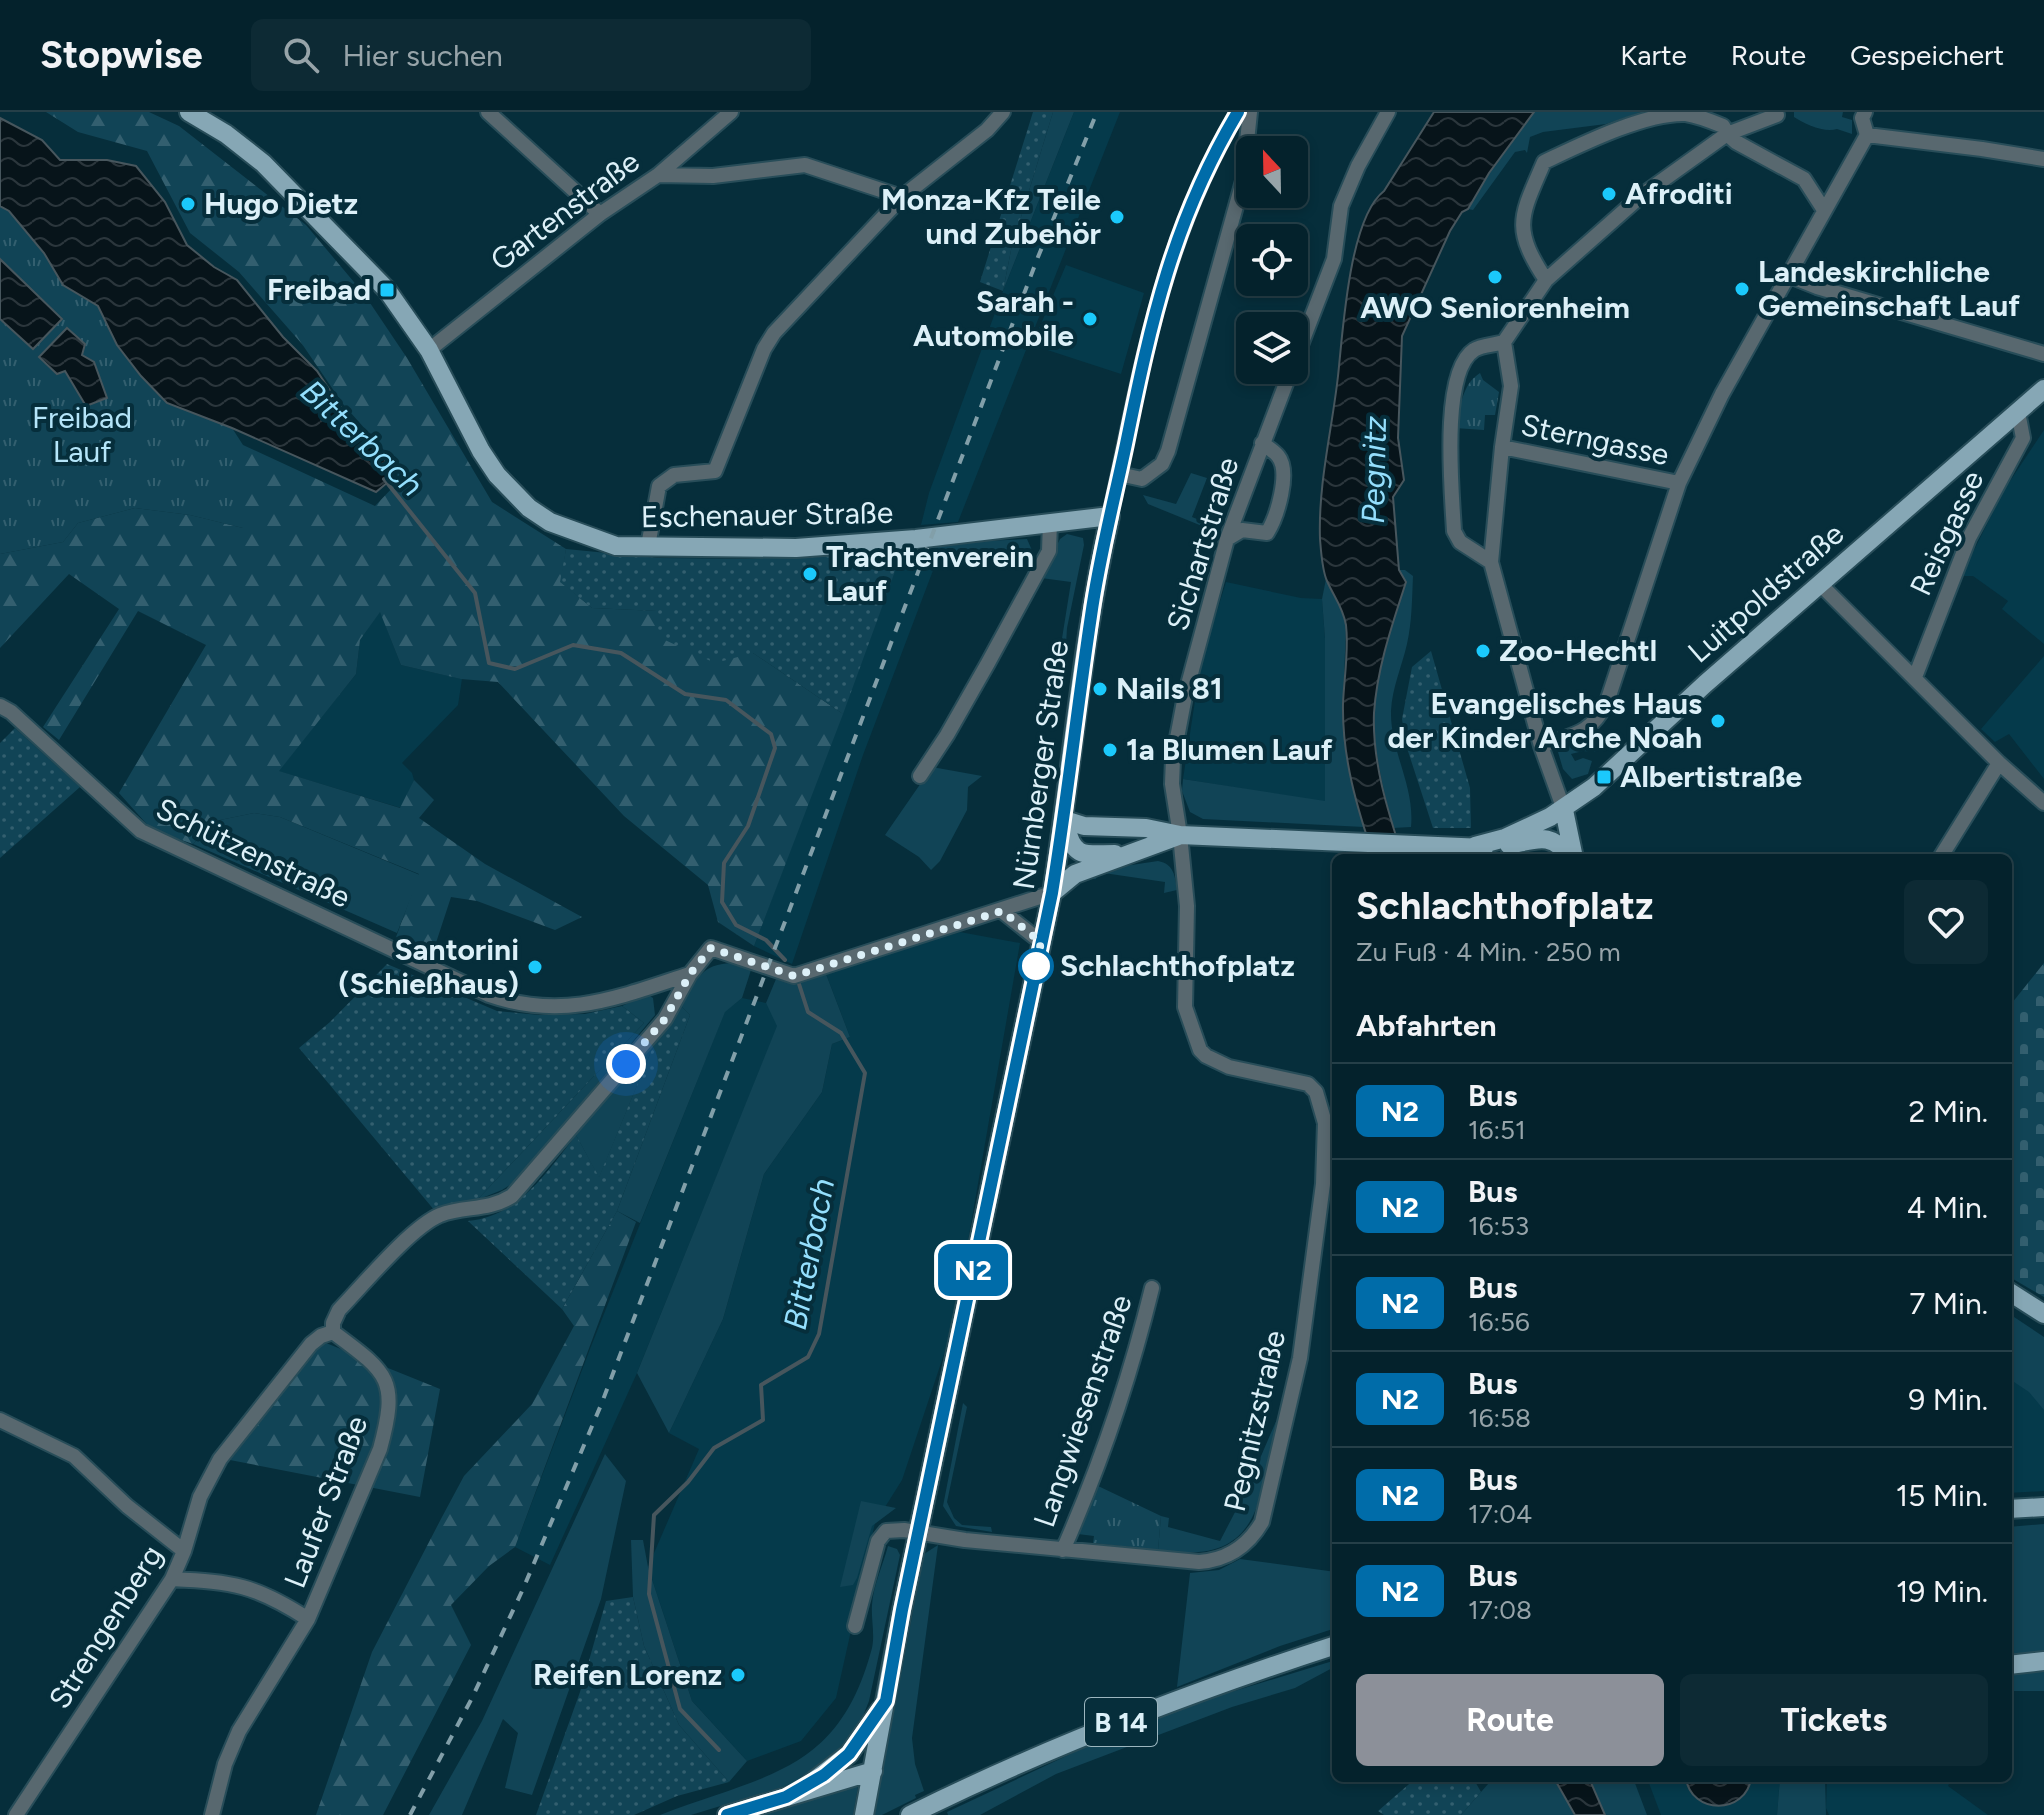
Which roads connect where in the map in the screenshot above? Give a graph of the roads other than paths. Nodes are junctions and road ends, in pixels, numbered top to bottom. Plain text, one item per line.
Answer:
1 (189, 112) edge
2 (488, 112) edge
3 (731, 112) edge
4 (1003, 112) edge
5 (1238, 112) edge
6 (1250, 112) edge
7 (1388, 112) edge
8 (1865, 112) edge
9 (1777, 115) dead end
10 (1727, 134) junction
11 (1867, 135) junction
12 (2044, 159) edge
13 (658, 175) junction
14 (902, 197) junction
15 (1824, 210) junction
16 (600, 214) junction
17 (1787, 275) junction
18 (1546, 280) junction
19 (1308, 327) edge
20 (1504, 342) junction
21 (429, 350) junction
22 (2044, 354) edge
23 (1285, 384) edge
24 (2044, 389) edge
25 (2018, 412) junction
26 (1262, 443) junction
27 (1502, 447) junction
28 (1119, 474) junction
29 (1679, 483) junction
30 (1110, 516) junction
31 (1050, 522) junction
32 (1227, 539) junction
33 (648, 546) junction
34 (1491, 562) junction
35 (1820, 584) junction
36 (1915, 677) junction
37 (0, 706) edge
38 (1541, 746) junction
39 (1999, 763) junction
40 (920, 776) dead end
41 (2044, 803) edge
42 (1564, 810) junction
43 (1065, 820) junction
44 (1180, 835) junction
45 (1475, 846) junction
46 (1128, 854) junction
47 (1569, 854) edge
48 (1572, 854) edge
49 (1942, 854) edge
50 (1052, 893) junction
51 (1002, 911) junction
52 (1041, 942) junction
53 (690, 974) junction
54 (1152, 1288) dead end
55 (2012, 1294) edge
56 (2044, 1314) edge
57 (333, 1332) junction
58 (0, 1420) edge
59 (2044, 1507) edge
60 (2012, 1509) edge
61 (918, 1533) junction
62 (1063, 1550) junction
63 (184, 1551) junction
64 (172, 1579) junction
65 (308, 1619) junction
66 (855, 1626) dead end
67 (1332, 1646) edge
68 (2044, 1661) edge
69 (2012, 1665) edge
70 (886, 1701) junction
71 (872, 1776) junction
72 (786, 1797) junction
73 (914, 1814) edge
74 (16, 1815) edge
75 (212, 1815) edge
76 (727, 1815) edge
77 (864, 1815) edge

1 - 21 main road, Eschenauer Straße
2 - 16 street
3 - 13 street, Gartenstraße
4 - 14 street
5 - 28 street, Nürnberger Straße
6 - 28 street
7 - 19 street
8 - 11 street
9 - 10 street
10 - 15 street
10 - 18 street
10 - 18 street
11 - 12 street
11 - 15 street
13 - 14 street
13 - 16 street, Gartenstraße
14 - 33 street
15 - 17 street
16 - 21 street, Gartenstraße
17 - 22 street
17 - 29 street
18 - 20 street
20 - 27 street
20 - 34 street
21 - 33 main road, Eschenauer Straße
23 - 26 street, Sichartstraße
24 - 25 main road, Luitpoldstraße
25 - 35 main road, Luitpoldstraße
25 - 36 street, Reisgasse
26 - 32 street, Sichartstraße
26 - 32 street
27 - 29 street, Sterngasse
27 - 34 street
28 - 30 street, Nürnberger Straße
29 - 38 street
30 - 31 main road, Eschenauer Straße
30 - 43 main road, Nürnberger Straße
31 - 33 main road, Eschenauer Straße
31 - 40 street
32 - 44 street, Sichartstraße
34 - 38 street
35 - 36 street
35 - 42 main road, Luitpoldstraße
36 - 39 street
37 - 53 street, Schützenstraße
38 - 42 street
39 - 41 street
39 - 49 street
42 - 45 main road, Luitpoldstraße
42 - 48 main road
43 - 44 main road
43 - 46 main road
43 - 50 main road, Nürnberger Straße
44 - 45 main road
44 - 46 main road
44 - 62 street, Pegnitzstraße
45 - 47 main road
46 - 50 main road
50 - 51 street, Schützenstraße
50 - 52 main road, Nürnberger Straße
51 - 52 street
51 - 53 street, Schützenstraße
52 - 61 main road, Nürnberger Straße
53 - 57 street, Strengenberg
54 - 62 street, Langwiesenstraße
55 - 56 main road
57 - 63 street, Strengenberg
57 - 65 street, Laufer Straße
58 - 63 street
59 - 60 main road
61 - 62 street, Pegnitzstraße
61 - 66 street
61 - 70 main road, Nürnberger Straße
63 - 64 street, Strengenberg
64 - 65 street, Laufer Straße
64 - 74 street, Strengenberg
65 - 75 street, Laufer Straße
67 - 73 main road, B 14
68 - 69 main road
70 - 71 main road, Nürnberger Straße
70 - 72 main road
71 - 72 main road
71 - 77 main road, Nürnberger Straße
72 - 76 main road

